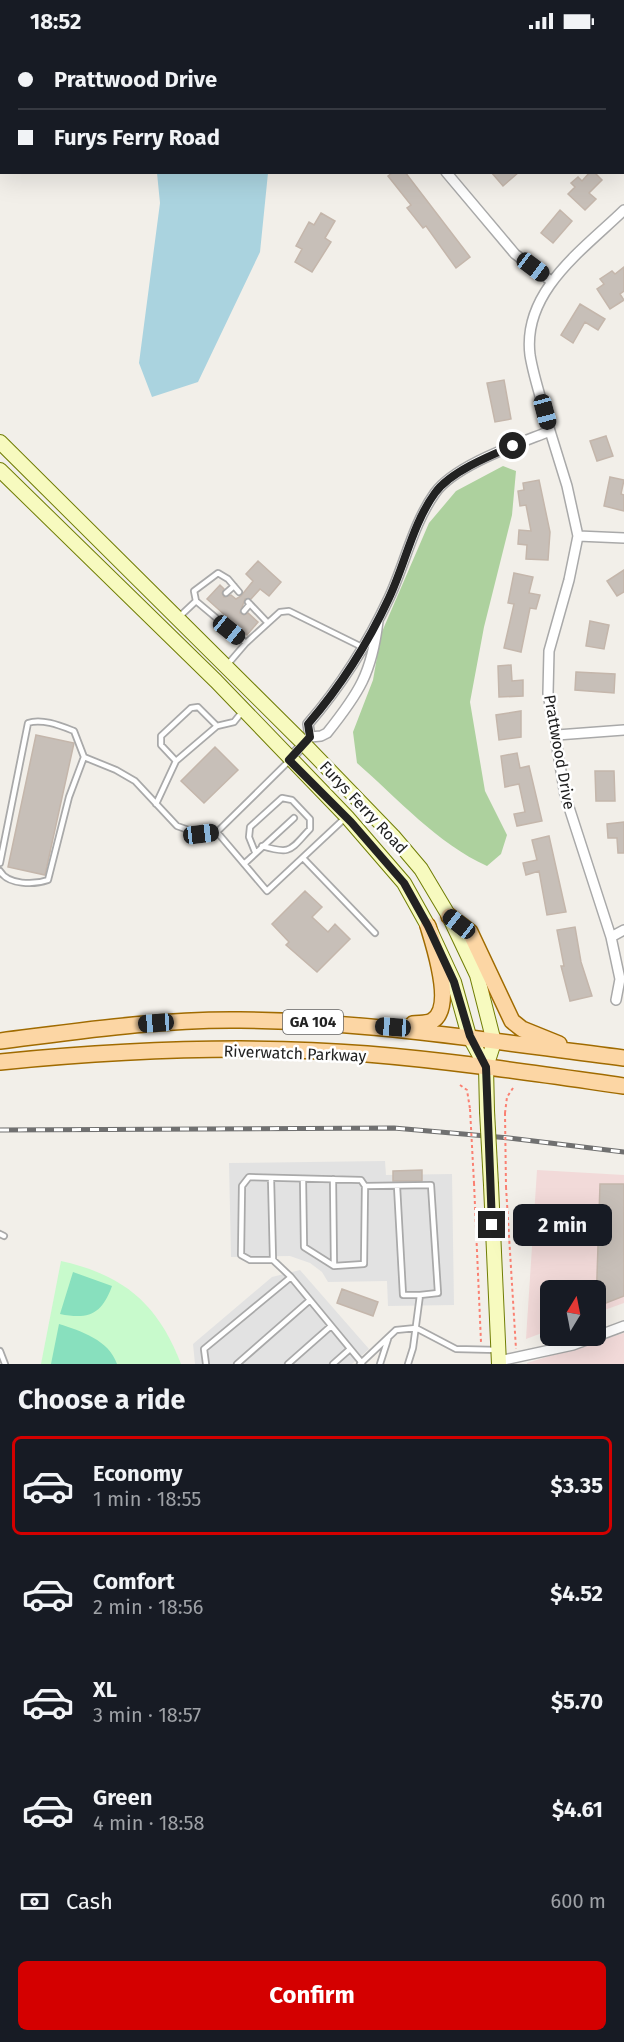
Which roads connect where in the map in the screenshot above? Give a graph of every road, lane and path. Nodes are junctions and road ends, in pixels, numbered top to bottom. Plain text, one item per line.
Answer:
1 (448, 174) edge
2 (624, 210) edge
3 (551, 281) junction
4 (550, 431) junction
5 (0, 442) edge
6 (0, 470) edge
7 (578, 536) junction
8 (624, 538) edge
9 (234, 586) junction
10 (239, 592) dead end
11 (226, 593) dead end
12 (196, 601) junction
13 (213, 605) dead end
14 (208, 611) junction
15 (244, 611) dead end
16 (225, 616) dead end
17 (379, 616) junction
18 (179, 617) junction
19 (219, 621) junction
20 (267, 622) junction
21 (246, 644) junction
22 (362, 647) junction
23 (227, 666) junction
24 (244, 711) junction
25 (217, 726) junction
26 (624, 730) edge
27 (557, 735) junction
28 (307, 740) junction
29 (84, 757) junction
30 (289, 760) junction
31 (176, 761) junction
32 (156, 804) junction
33 (346, 817) junction
34 (294, 818) dead end
35 (218, 832) junction
36 (262, 846) junction
37 (255, 852) junction
38 (303, 858) junction
39 (0, 863) edge
40 (244, 864) junction
41 (0, 871) edge
42 (449, 916) junction
43 (428, 926) junction
44 (624, 930) edge
45 (375, 933) dead end
46 (611, 936) junction
47 (616, 1000) dead end
48 (393, 1027) junction
49 (470, 1036) junction
50 (0, 1041) edge
51 (494, 1042) junction
52 (581, 1053) junction
53 (624, 1058) edge
54 (0, 1062) edge
55 (486, 1067) junction
56 (460, 1085) dead end
57 (624, 1086) edge
58 (513, 1088) dead end
59 (271, 1178) junction
60 (303, 1179) junction
61 (333, 1179) junction
62 (365, 1186) junction
63 (397, 1186) junction
64 (273, 1260) junction
65 (334, 1266) junction
66 (291, 1277) junction
67 (420, 1295) junction
68 (310, 1300) junction
69 (331, 1326) junction
70 (624, 1326) edge
71 (416, 1328) junction
72 (388, 1337) junction
73 (350, 1349) junction
74 (481, 1350) junction
75 (0, 1351) edge
76 (498, 1358) edge
77 (517, 1358) junction
78 (409, 1362) edge
79 (361, 1363) edge
80 (5, 1364) edge
81 (206, 1364) edge
82 (237, 1364) edge
83 (288, 1364) edge
84 (333, 1364) edge
85 (380, 1364) edge
86 (416, 1364) edge

1 - 3 street
2 - 3 street
3 - 4 street, Prattwood Drive
4 - 7 street, Prattwood Drive
4 - 17 street
5 - 18 main road, Furys Ferry Road
6 - 24 main road, Furys Ferry Road
7 - 8 street
7 - 27 street, Prattwood Drive
9 - 10 lane
9 - 11 lane
9 - 12 lane
12 - 14 lane
12 - 18 lane
13 - 14 lane
14 - 19 lane
15 - 20 lane
16 - 19 lane
17 - 22 street
17 - 28 street
18 - 23 main road, Furys Ferry Road
19 - 21 lane
20 - 21 lane
20 - 22 lane
21 - 23 lane
22 - 28 street
23 - 28 main road, Furys Ferry Road
24 - 25 lane
24 - 30 main road, Furys Ferry Road
25 - 31 lane
25 - 31 lane
26 - 27 street
27 - 46 street, Prattwood Drive
28 - 30 street
28 - 42 main road, Furys Ferry Road
29 - 32 lane
29 - 39 lane
29 - 41 lane
30 - 33 main road, Furys Ferry Road
30 - 35 lane
31 - 32 lane
32 - 35 lane
33 - 38 lane
33 - 43 main road, Furys Ferry Road
34 - 36 lane
35 - 40 lane
36 - 37 lane
36 - 37 lane
37 - 40 lane
38 - 40 lane
38 - 45 lane
42 - 51 main road, Furys Ferry Road
42 - 52 main road
43 - 48 main road
43 - 49 main road, Furys Ferry Road
44 - 46 street
46 - 47 street, Prattwood Drive
48 - 49 main road, Riverwatch Parkway / GA 104
48 - 50 main road, Riverwatch Parkway / GA 104
49 - 51 main road, Riverwatch Parkway / GA 104
49 - 55 main road, Furys Ferry Road
51 - 52 main road, Riverwatch Parkway / GA 104
51 - 55 main road, Furys Ferry Road
52 - 53 main road, Riverwatch Parkway / GA 104
54 - 55 main road, Riverwatch Parkway / GA 104
55 - 57 main road, Riverwatch Parkway / GA 104
55 - 76 main road, Furys Ferry Road, bridge
56 - 74 path, bridge
58 - 77 path, bridge
59 - 60 lane
59 - 64 lane
59 - 64 lane
60 - 61 lane
60 - 65 lane
61 - 62 lane
61 - 65 lane
62 - 63 lane
62 - 65 lane
63 - 67 lane
63 - 67 lane
64 - 66 lane
66 - 68 lane
66 - 81 lane
67 - 71 lane
68 - 69 lane
68 - 82 lane
69 - 73 lane
69 - 83 lane
70 - 77 street
71 - 72 lane
71 - 74 lane
71 - 78 lane
72 - 79 lane
72 - 85 lane
73 - 79 lane
73 - 84 lane
74 - 76 lane
75 - 80 lane
76 - 77 street
78 - 86 lane

